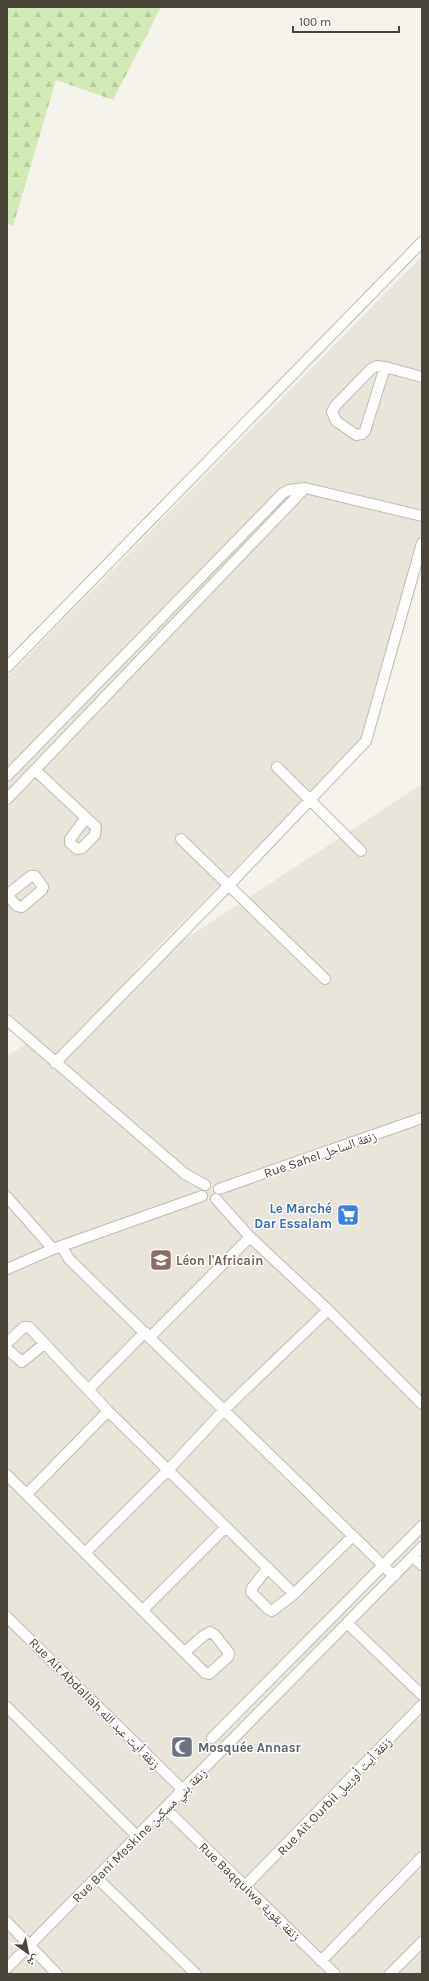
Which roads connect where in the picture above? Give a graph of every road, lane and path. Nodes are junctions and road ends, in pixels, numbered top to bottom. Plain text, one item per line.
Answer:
1 (422, 242) edge
2 (385, 367) junction
3 (422, 377) edge
4 (305, 488) junction
5 (422, 516) edge
6 (422, 543) edge
7 (7, 667) edge
8 (57, 726) junction
9 (67, 738) junction
10 (277, 767) dead end
11 (35, 770) junction
12 (7, 776) edge
13 (7, 799) edge
14 (310, 800) junction
15 (86, 818) dead end
16 (181, 838) dead end
17 (361, 851) dead end
18 (229, 885) junction
19 (325, 979) dead end
20 (7, 1020) edge
21 (55, 1063) junction
22 (422, 1118) edge
23 (205, 1185) junction
24 (218, 1194) junction
25 (7, 1196) edge
26 (202, 1196) junction
27 (250, 1237) junction
28 (57, 1248) junction
29 (7, 1269) edge
30 (328, 1310) junction
31 (148, 1335) junction
32 (7, 1343) edge
33 (44, 1344) junction
34 (7, 1350) edge
35 (88, 1390) junction
36 (418, 1393) edge
37 (422, 1404) edge
38 (224, 1410) junction
39 (108, 1411) junction
40 (168, 1470) junction
41 (7, 1475) edge
42 (27, 1494) junction
43 (422, 1526) edge
44 (226, 1527) junction
45 (353, 1536) junction
46 (422, 1548) edge
47 (85, 1553) junction
48 (413, 1557) junction
49 (422, 1565) edge
50 (384, 1566) junction
51 (268, 1568) junction
52 (394, 1576) junction
53 (294, 1594) junction
54 (143, 1610) junction
55 (7, 1616) edge
56 (347, 1623) junction
57 (185, 1652) dead end
58 (422, 1695) edge
59 (422, 1705) edge
60 (7, 1707) edge
61 (212, 1738) dead end
62 (182, 1790) junction
63 (166, 1808) junction
64 (137, 1836) junction
65 (422, 1857) edge
66 (97, 1878) junction
67 (246, 1886) junction
68 (7, 1922) edge
69 (422, 1942) edge
70 (29, 1946) junction
71 (321, 1960) junction
72 (7, 1968) edge
73 (57, 1974) edge
74 (196, 1974) edge
75 (335, 1974) edge
76 (390, 1974) edge

1 - 7 street
2 - 2 street
2 - 3 street
4 - 5 street
4 - 8 street
4 - 9 street
6 - 14 street
8 - 9 street
8 - 12 street
9 - 11 street
10 - 14 street
11 - 13 street
11 - 15 street
14 - 17 street
14 - 18 street
16 - 18 street
18 - 19 street
18 - 21 street
20 - 21 street
21 - 23 street
22 - 24 street, Rue Sahel زنقة الساحل
23 - 24 street
23 - 26 street
24 - 26 street
24 - 27 street
25 - 28 street
26 - 28 street
27 - 30 street
27 - 31 street
28 - 29 street
28 - 31 street
30 - 36 street
30 - 38 street
31 - 35 street
31 - 38 street
32 - 33 street
33 - 34 street
33 - 35 street
35 - 39 street
36 - 37 street
38 - 40 street
38 - 45 street
39 - 40 street
39 - 42 street
40 - 44 street
40 - 47 street
41 - 42 street
42 - 47 street
43 - 50 street
44 - 51 street
44 - 54 street
45 - 50 street
45 - 53 street
46 - 48 street, Rue Bani Meskine زنقة بني مسكين
47 - 54 street
48 - 49 street
48 - 52 street, Rue Bani Meskine زنقة بني مسكين
50 - 52 street
50 - 61 street
51 - 53 street
51 - 53 street
52 - 56 street, Rue Bani Meskine زنقة بني مسكين
54 - 57 street
55 - 62 street, Rue Ait Abdallah زنقة أيت عبد الله
56 - 58 street
56 - 62 street, Rue Bani Meskine زنقة بني مسكين
59 - 67 street, Rue Ait Ourbil زنقة أيت أوريبل
60 - 64 street
62 - 63 street, Rue Bani Meskine زنقة بني مسكين
63 - 64 street, Rue Bani Meskine زنقة بني مسكين
63 - 67 street, Rue Baqquiwa زنقة بقوية
64 - 66 street, Rue Bani Meskine زنقة بني مسكين
65 - 71 street
66 - 70 street, Rue Bani Meskine زنقة بني مسكين
66 - 74 street
67 - 71 street, Rue Baqquiwa زنقة بقوية
68 - 70 street
69 - 76 street
70 - 72 street, Rue Bani Meskine زنقة بني مسكين
70 - 73 street
71 - 75 street, Rue Baqquiwa زنقة بقوية

